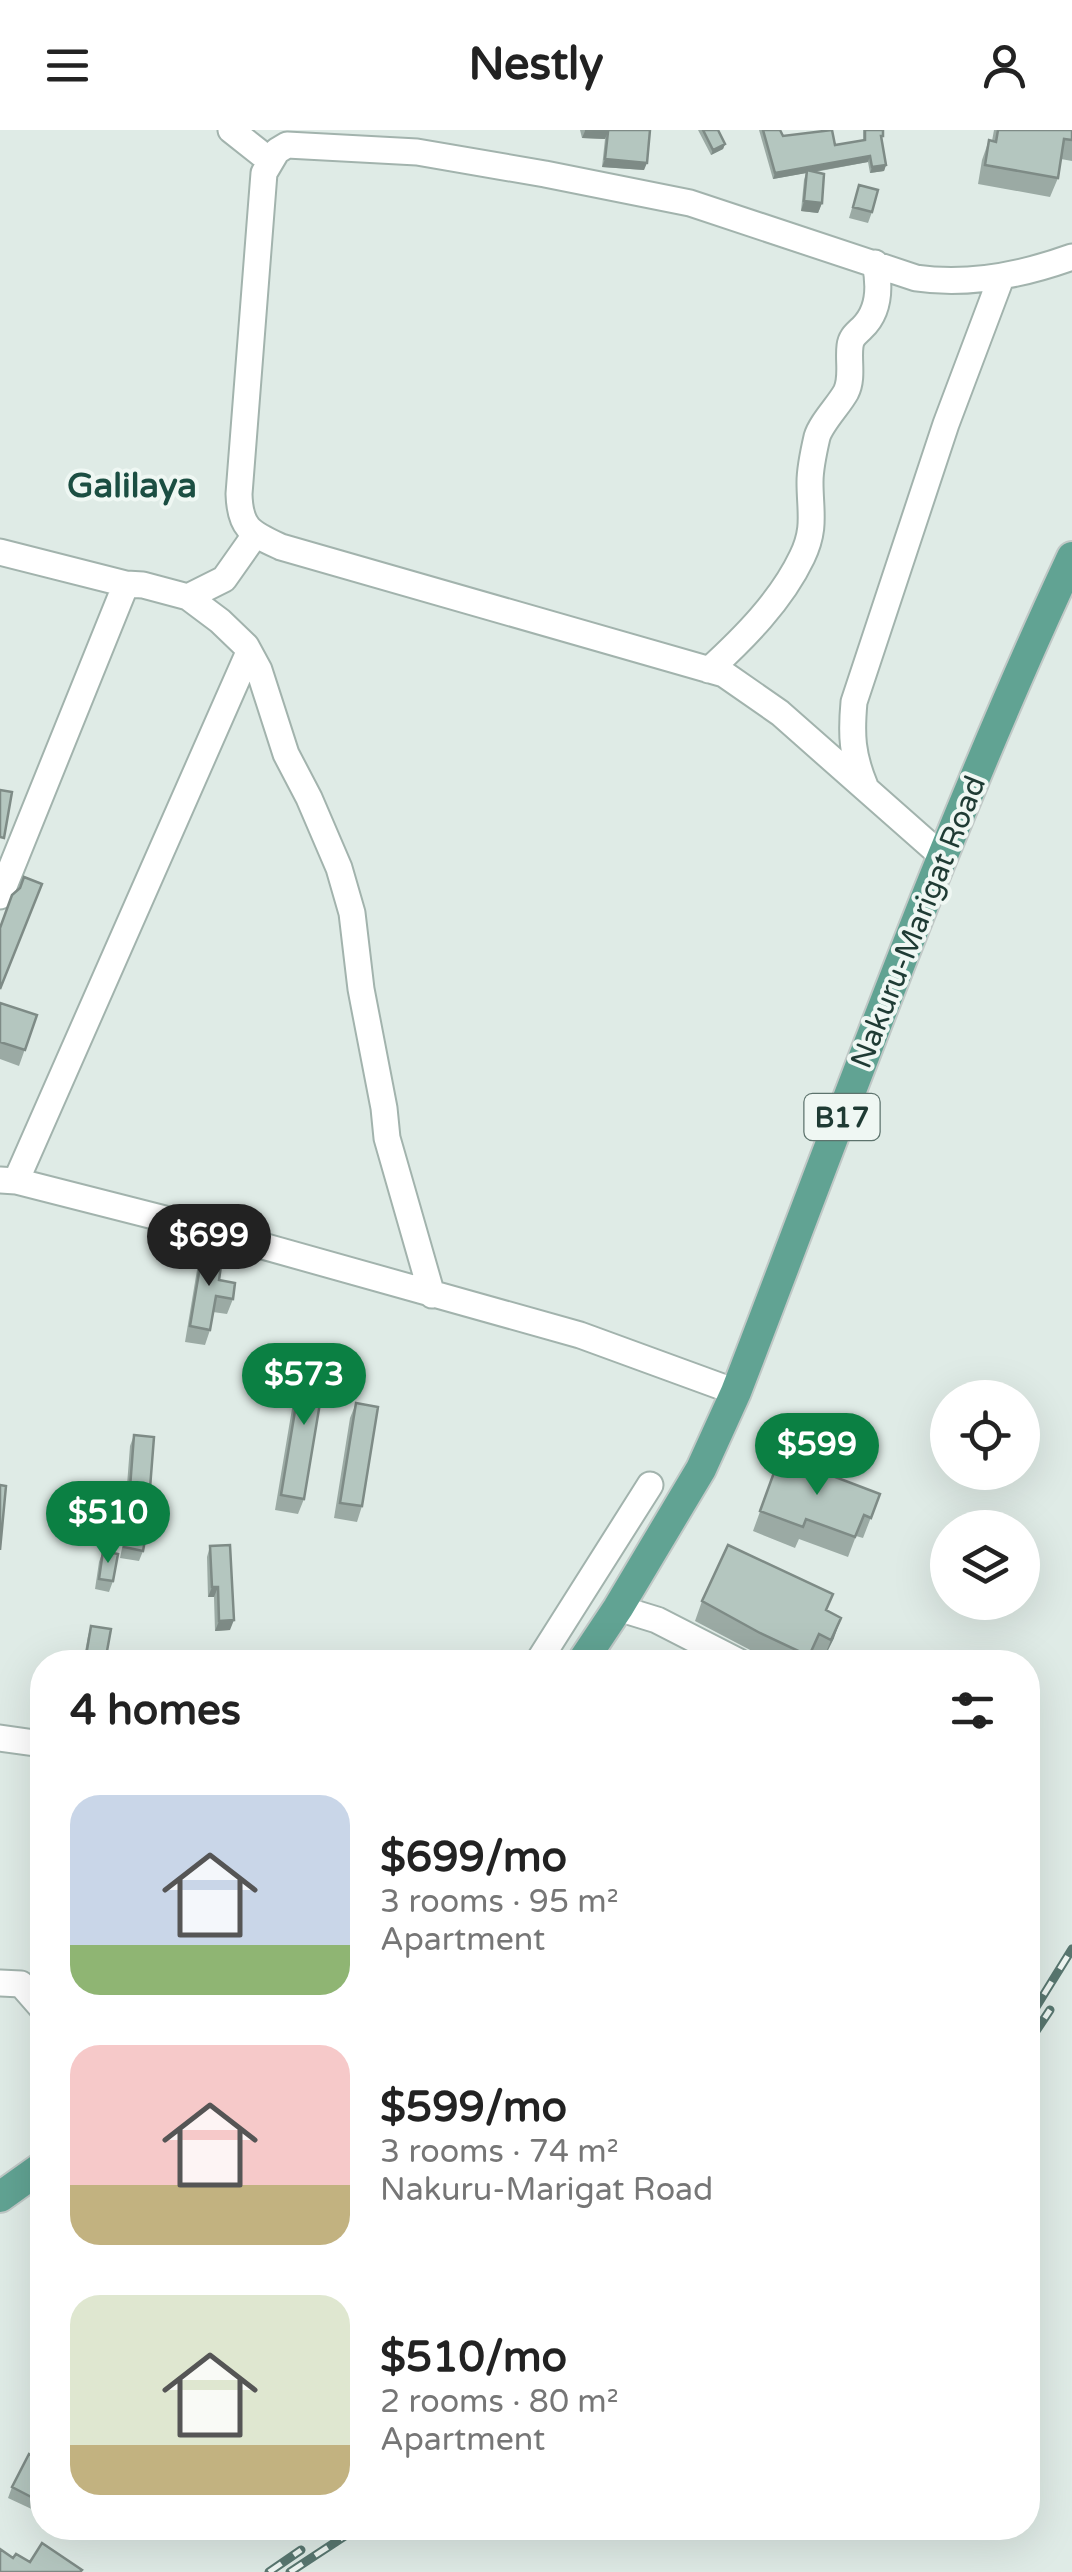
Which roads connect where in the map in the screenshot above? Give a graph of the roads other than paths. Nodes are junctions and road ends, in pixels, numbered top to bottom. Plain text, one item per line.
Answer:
1 (232, 130) edge
2 (270, 160) junction
3 (1072, 258) edge
4 (875, 264) junction
5 (1001, 278) junction
6 (255, 535) junction
7 (0, 552) edge
8 (1072, 557) edge
9 (126, 584) junction
10 (188, 597) junction
11 (250, 652) junction
12 (709, 670) junction
13 (867, 790) junction
14 (942, 856) junction
15 (0, 896) edge
16 (8, 1180) edge
17 (432, 1295) junction
18 (736, 1392) junction
19 (650, 1485) dead end
20 (618, 1608) junction
21 (546, 1650) edge
22 (590, 1650) edge
23 (716, 1650) edge
24 (0, 1738) edge
25 (30, 1742) edge
26 (0, 1983) edge
27 (30, 1994) edge
28 (30, 2176) edge
29 (0, 2198) edge

1 - 2 street
2 - 4 street
2 - 6 street
3 - 5 street
4 - 5 street
4 - 12 street
5 - 13 street
6 - 10 street
6 - 12 street
7 - 9 street
8 - 14 main road, Nakuru-Marigat Road / B17
9 - 10 street
9 - 15 street
10 - 11 street
11 - 16 street
11 - 17 street
12 - 13 street
13 - 14 street
14 - 18 main road, Nakuru-Marigat Road / B17
16 - 17 street
17 - 18 street
18 - 20 main road, Nakuru-Marigat Road / B17
19 - 21 street
20 - 22 main road, Nakuru-Marigat Road / B17
20 - 23 street
24 - 25 street
26 - 27 street
28 - 29 main road

